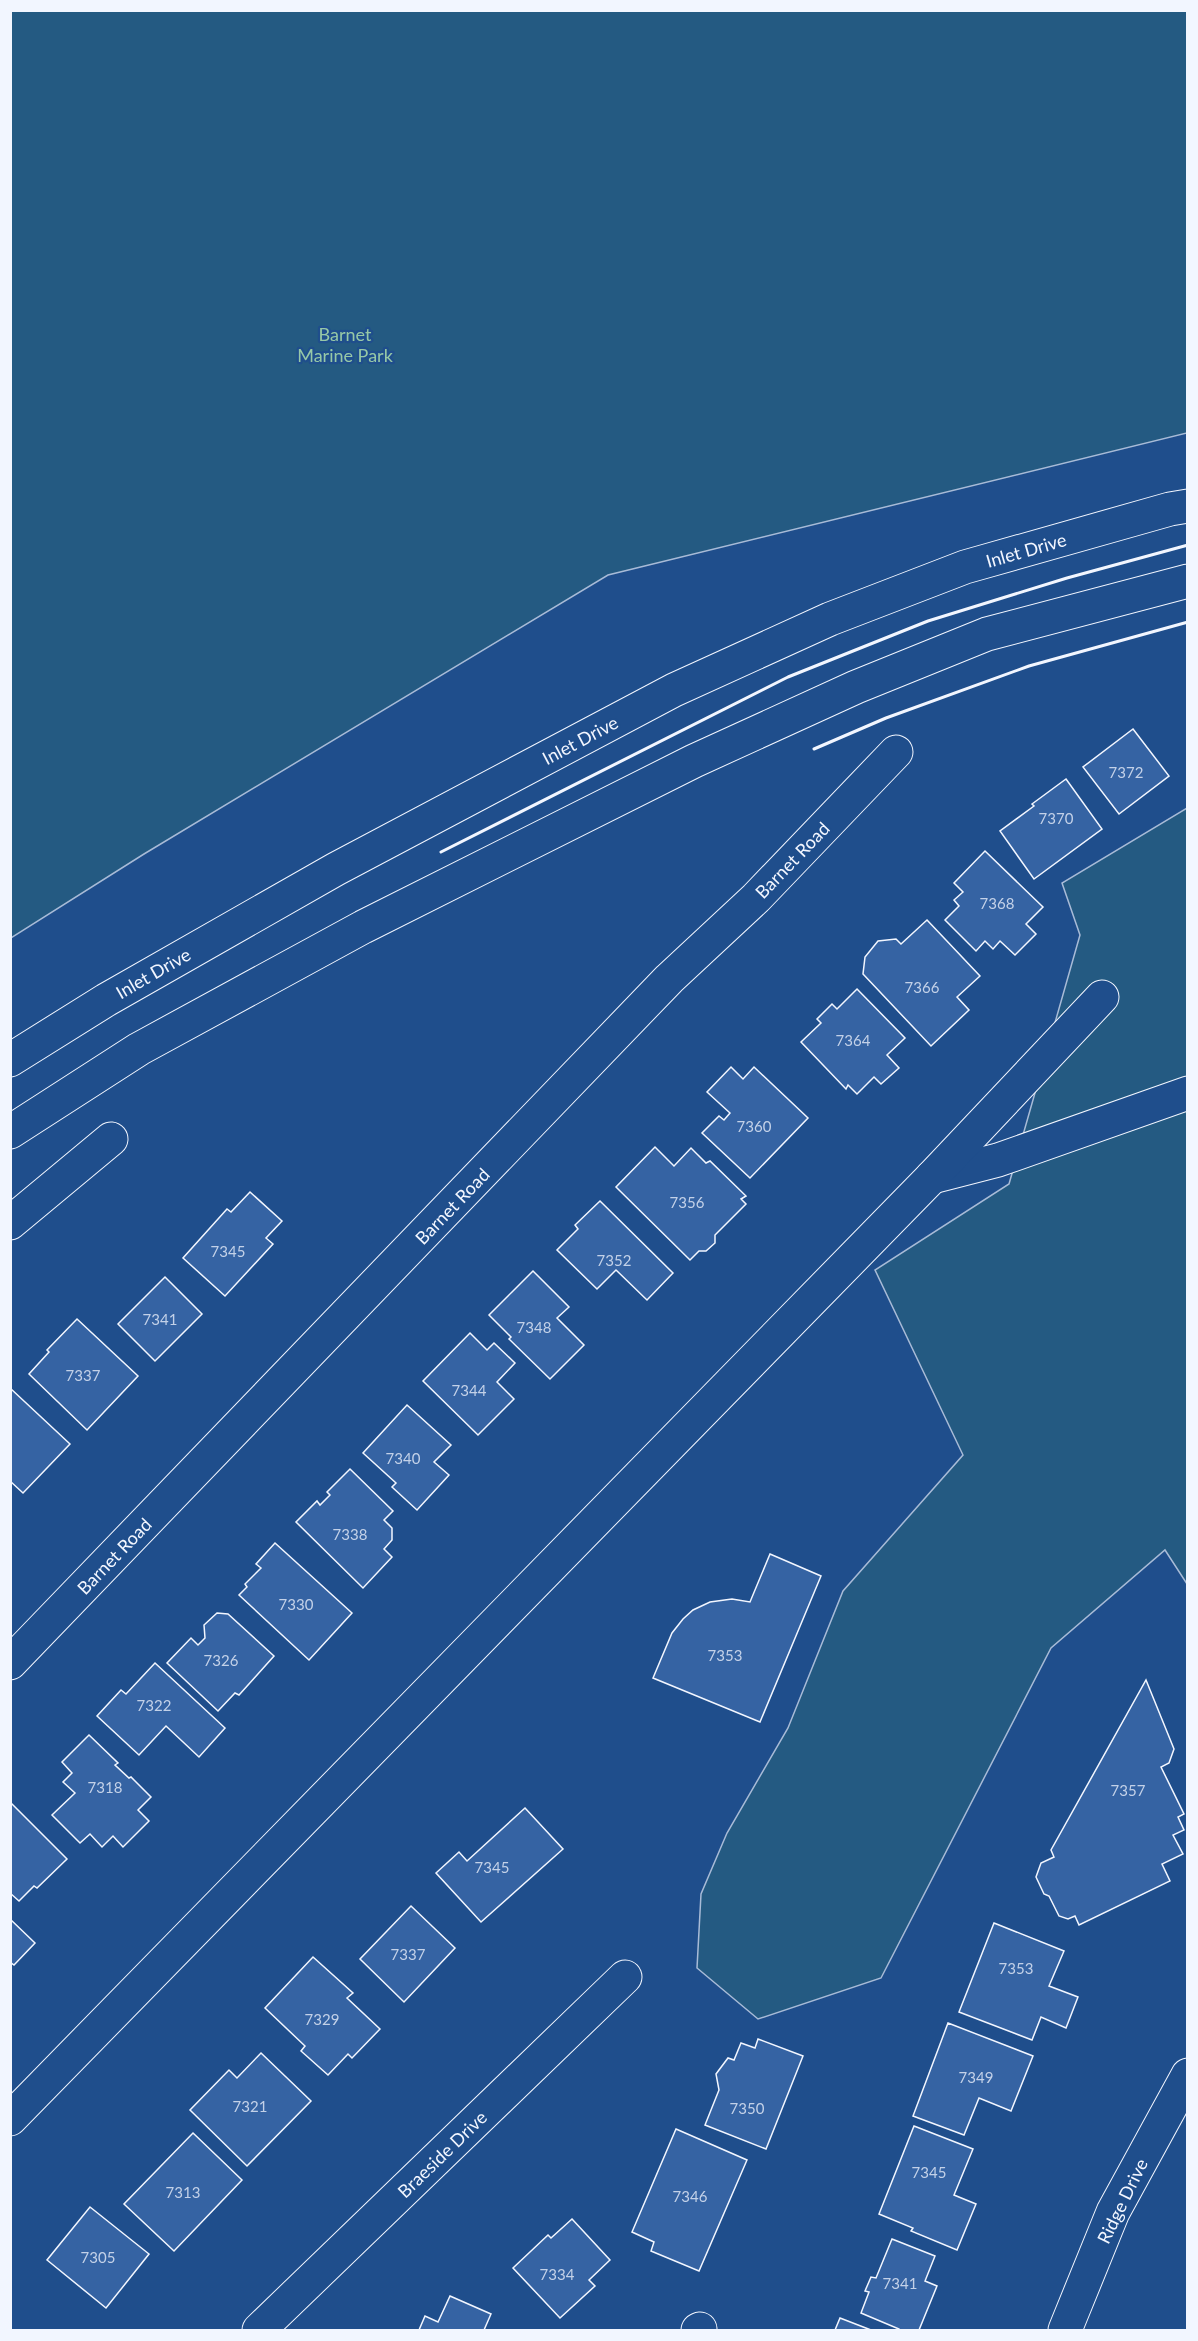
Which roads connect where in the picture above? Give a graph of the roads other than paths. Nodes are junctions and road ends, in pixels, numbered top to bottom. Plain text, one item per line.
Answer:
1 (1188, 506) edge
2 (1188, 581) edge
3 (896, 752) dead end
4 (1102, 997) dead end
5 (10, 1060) edge
6 (1188, 1093) edge
7 (10, 1132) edge
8 (111, 1139) dead end
9 (932, 1177) junction
10 (10, 1224) edge
11 (10, 1663) edge
12 (625, 1977) dead end
13 (1188, 2076) edge
14 (10, 2119) edge
15 (259, 2331) edge
16 (1065, 2331) edge

1 - 5 main road, Inlet Drive
2 - 7 main road
3 - 11 main road, Barnet Road
4 - 9 main road
6 - 9 main road
8 - 10 main road
9 - 14 main road
12 - 15 main road, Braeside Drive
13 - 16 main road, Ridge Drive

